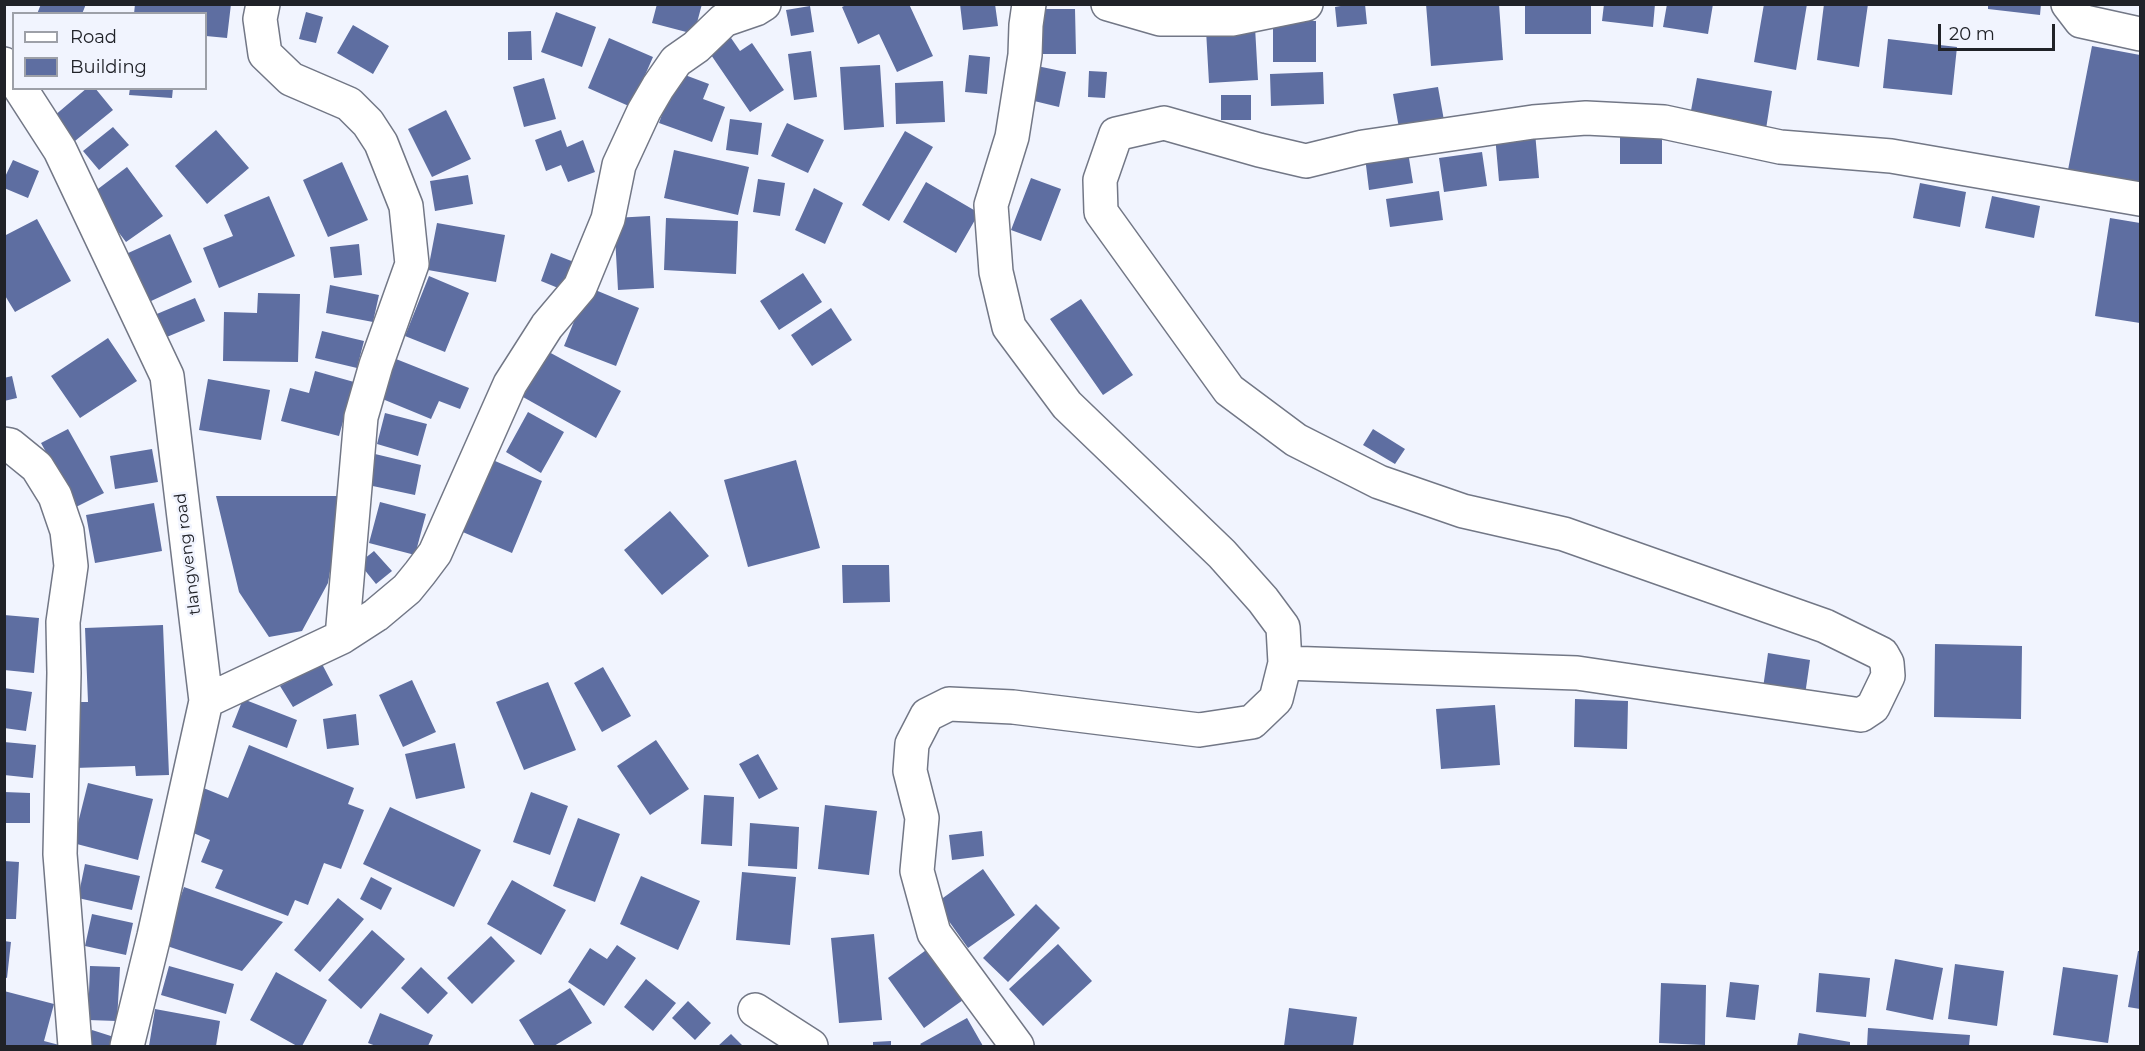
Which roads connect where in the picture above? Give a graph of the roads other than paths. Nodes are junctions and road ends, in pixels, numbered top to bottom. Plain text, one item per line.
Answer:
1 (263, 4) edge
2 (764, 4) edge
3 (1029, 4) edge
4 (1108, 4) edge
5 (1306, 4) edge
6 (2068, 4) edge
7 (2140, 34) edge
8 (21, 90) edge
9 (2140, 199) edge
10 (4, 444) edge
11 (342, 637) junction
12 (1285, 663) junction
13 (206, 700) junction
14 (755, 1010) dead end
15 (75, 1047) edge
16 (127, 1047) edge
17 (811, 1047) edge
18 (1017, 1047) edge

1 - 11 street
2 - 11 street
3 - 12 street
4 - 5 street
6 - 7 street
8 - 13 street, tlangveng road
9 - 12 street
10 - 15 street
11 - 13 street
12 - 18 street
13 - 16 street, tlangveng road
14 - 17 street

